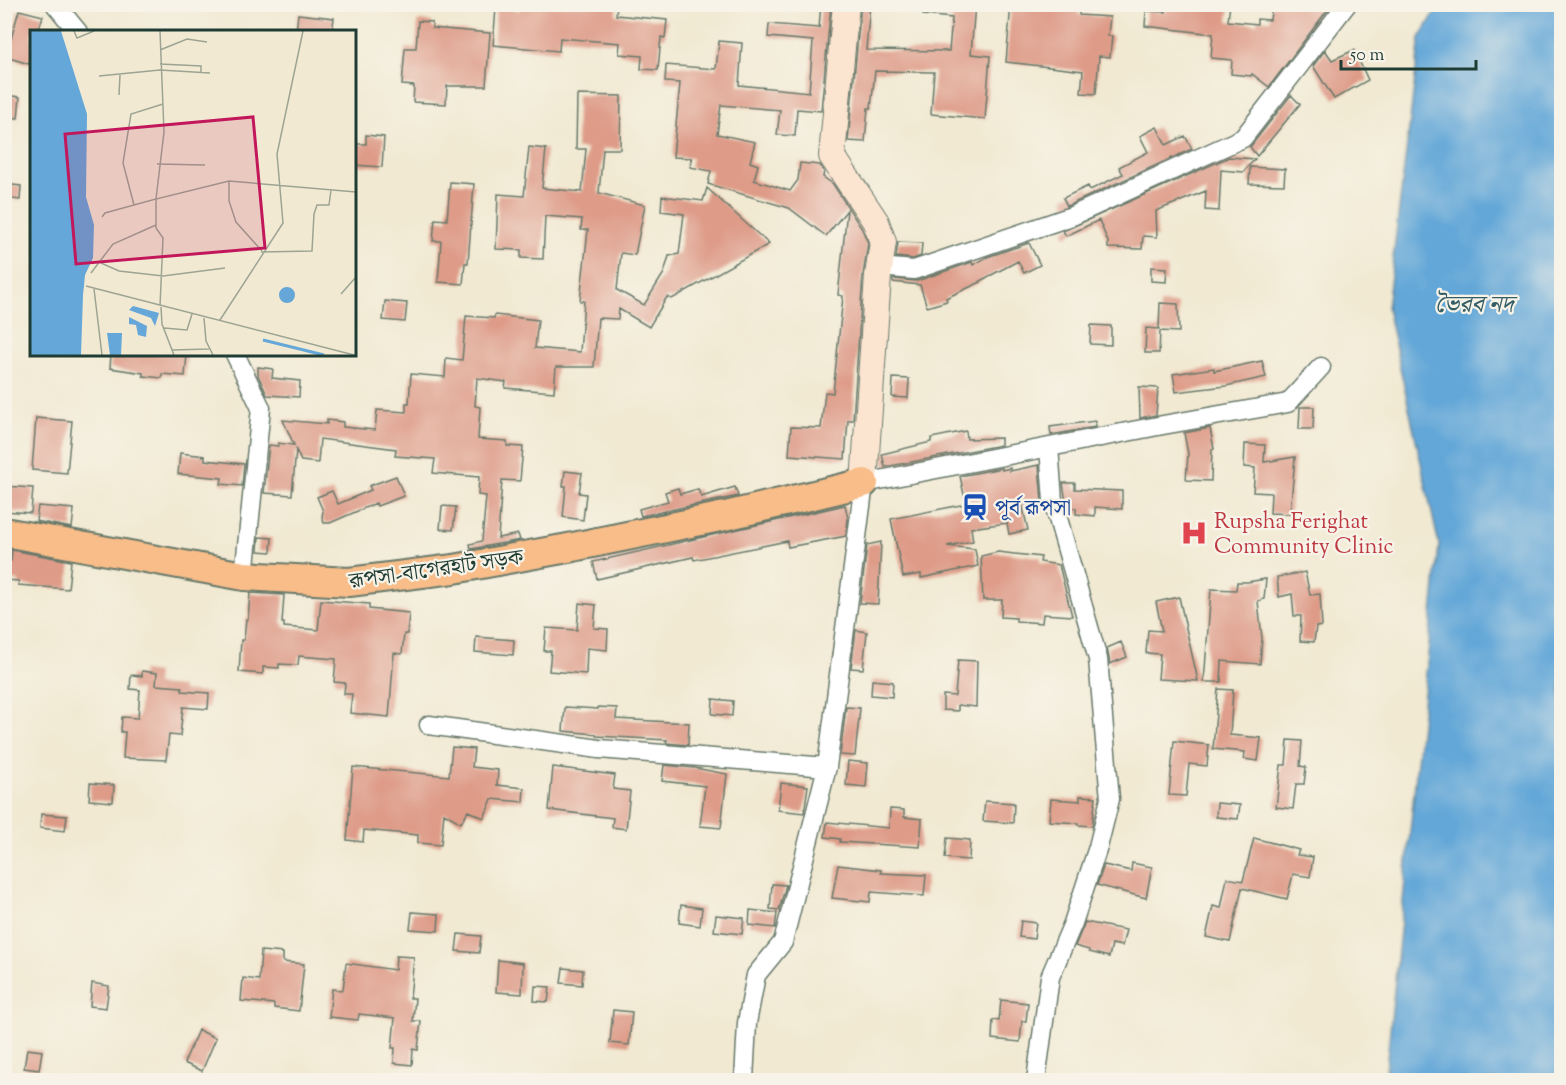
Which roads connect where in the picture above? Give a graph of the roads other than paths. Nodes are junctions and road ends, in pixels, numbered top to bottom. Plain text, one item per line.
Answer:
1 (55, 4) edge
2 (846, 4) edge
3 (1347, 4) edge
4 (76, 30) edge
5 (879, 267) junction
6 (236, 356) edge
7 (1321, 367) dead end
8 (1049, 447) junction
9 (864, 483) junction
10 (4, 532) edge
11 (244, 576) junction
12 (429, 725) dead end
13 (827, 767) junction
14 (744, 1080) edge
15 (1036, 1080) edge

1 - 4 street
2 - 5 main road
3 - 5 street
5 - 9 main road
6 - 11 street
7 - 8 street
8 - 9 street
8 - 15 street
9 - 11 main road, রূপসা-বাগেরহাট সড়ক
9 - 13 street
10 - 11 main road, রূপসা-বাগেরহাট সড়ক
12 - 13 street
13 - 14 street

